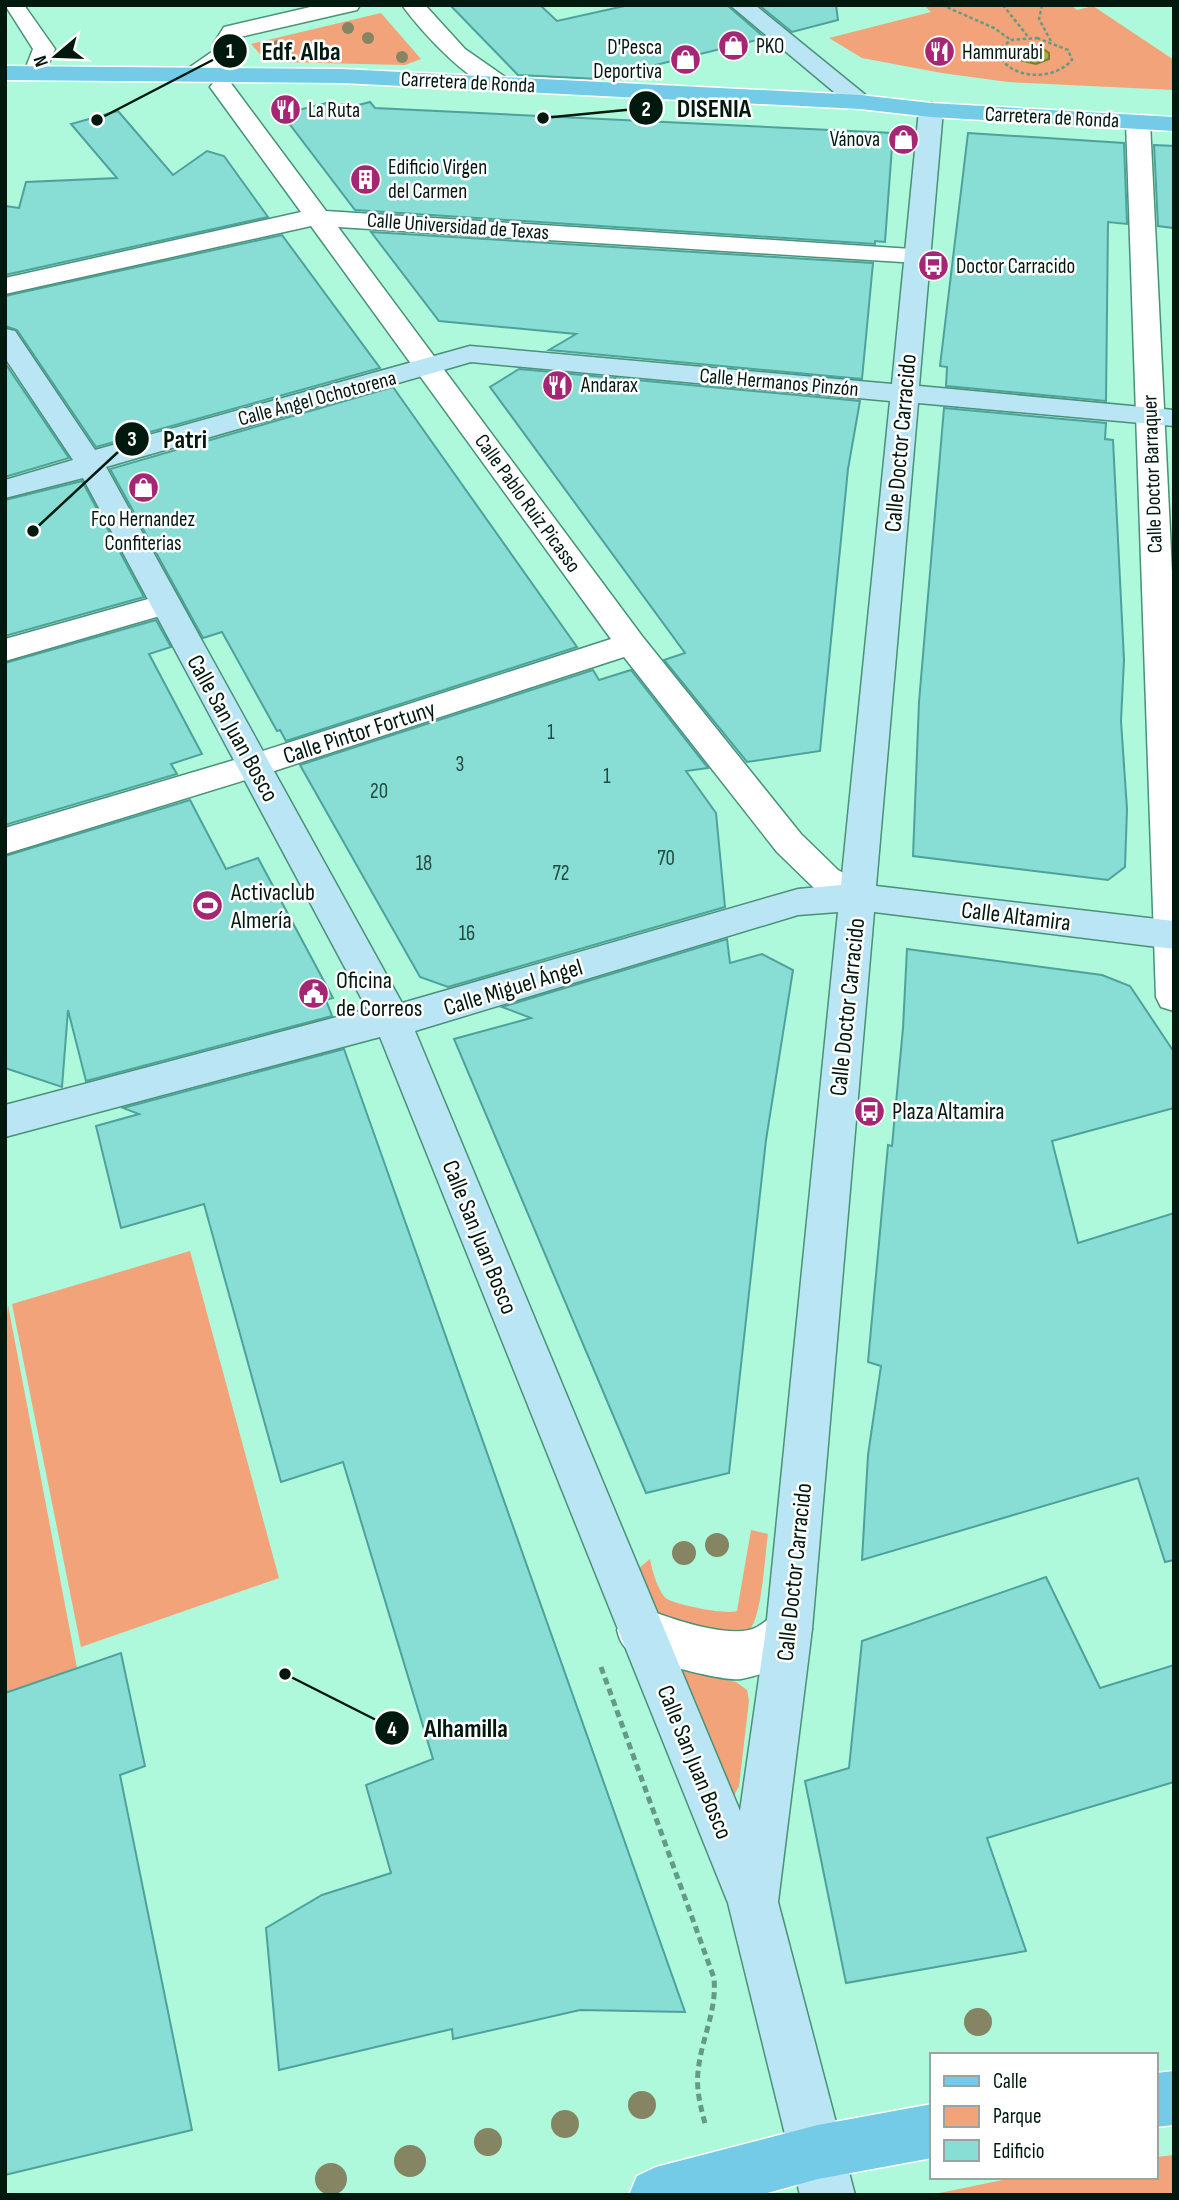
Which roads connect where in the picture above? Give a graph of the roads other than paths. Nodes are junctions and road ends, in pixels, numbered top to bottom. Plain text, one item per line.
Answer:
1 (13, 5) edge
2 (349, 5) edge
3 (413, 5) edge
4 (741, 5) edge
5 (35, 72) junction
6 (5, 73) edge
7 (191, 74) junction
8 (500, 84) junction
9 (5, 86) edge
10 (222, 87) junction
11 (860, 102) junction
12 (931, 110) junction
13 (1138, 122) junction
14 (1174, 124) edge
15 (319, 218) junction
16 (918, 255) junction
17 (5, 286) edge
18 (5, 337) edge
19 (428, 366) junction
20 (905, 393) junction
21 (1161, 417) edge
22 (90, 464) junction
23 (5, 489) edge
24 (166, 604) junction
25 (631, 644) junction
26 (5, 650) edge
27 (253, 766) junction
28 (5, 841) edge
29 (858, 897) junction
30 (1172, 935) edge
31 (1173, 996) edge
32 (391, 1020) junction
33 (5, 1121) edge
34 (789, 1629) junction
35 (640, 1630) junction
36 (753, 1903) junction
37 (930, 2132) edge
38 (823, 2174) edge
39 (656, 2195) edge

1 - 5 street
2 - 7 street
3 - 8 street
4 - 11 street
5 - 6 main road, Carretera de Ronda
5 - 7 main road, Carretera de Ronda
7 - 8 main road, Carretera de Ronda
8 - 11 main road, Carretera de Ronda
9 - 10 main road, Carretera de Ronda
10 - 12 main road, Carretera de Ronda
10 - 15 street, Calle Pablo Ruiz Picasso
11 - 12 main road, Carretera de Ronda
12 - 13 main road, Carretera de Ronda
12 - 16 street, Calle Doctor Carracido
13 - 14 main road, Carretera de Ronda
13 - 21 street, Calle Doctor Barraquer
15 - 16 street, Calle Universidad de Texas
15 - 17 street, Calle Universidad de Texas
15 - 19 street, Calle Pablo Ruiz Picasso
16 - 20 street, Calle Doctor Carracido
18 - 22 street, Calle San Juan Bosco
19 - 20 street, Calle Hermanos Pinzón
19 - 22 street, Calle Ángel Ochotorena
19 - 25 street, Calle Pablo Ruiz Picasso
20 - 21 street, Calle Hermanos Pinzón
20 - 29 street, Calle Doctor Carracido
21 - 30 street, Calle Doctor Barraquer
22 - 23 street, Calle Ángel Ochotorena
22 - 24 street, Calle San Juan Bosco
24 - 26 street
24 - 27 street, Calle San Juan Bosco
25 - 27 street, Calle Pintor Fortuny
25 - 29 street, Calle Pablo Ruiz Picasso
27 - 28 street, Calle Pintor Fortuny
27 - 32 street, Calle San Juan Bosco
29 - 30 street, Calle Altamira
29 - 32 street, Calle Miguel Ángel
29 - 34 street, Calle Doctor Carracido
30 - 31 street, Calle Doctor Barraquer
32 - 33 street, Calle Miguel Ángel
32 - 35 street, Calle San Juan Bosco
34 - 35 street
34 - 36 street, Calle Doctor Carracido
35 - 36 street, Calle San Juan Bosco
36 - 38 street, Calle San Juan Bosco
37 - 38 main road
38 - 39 main road

